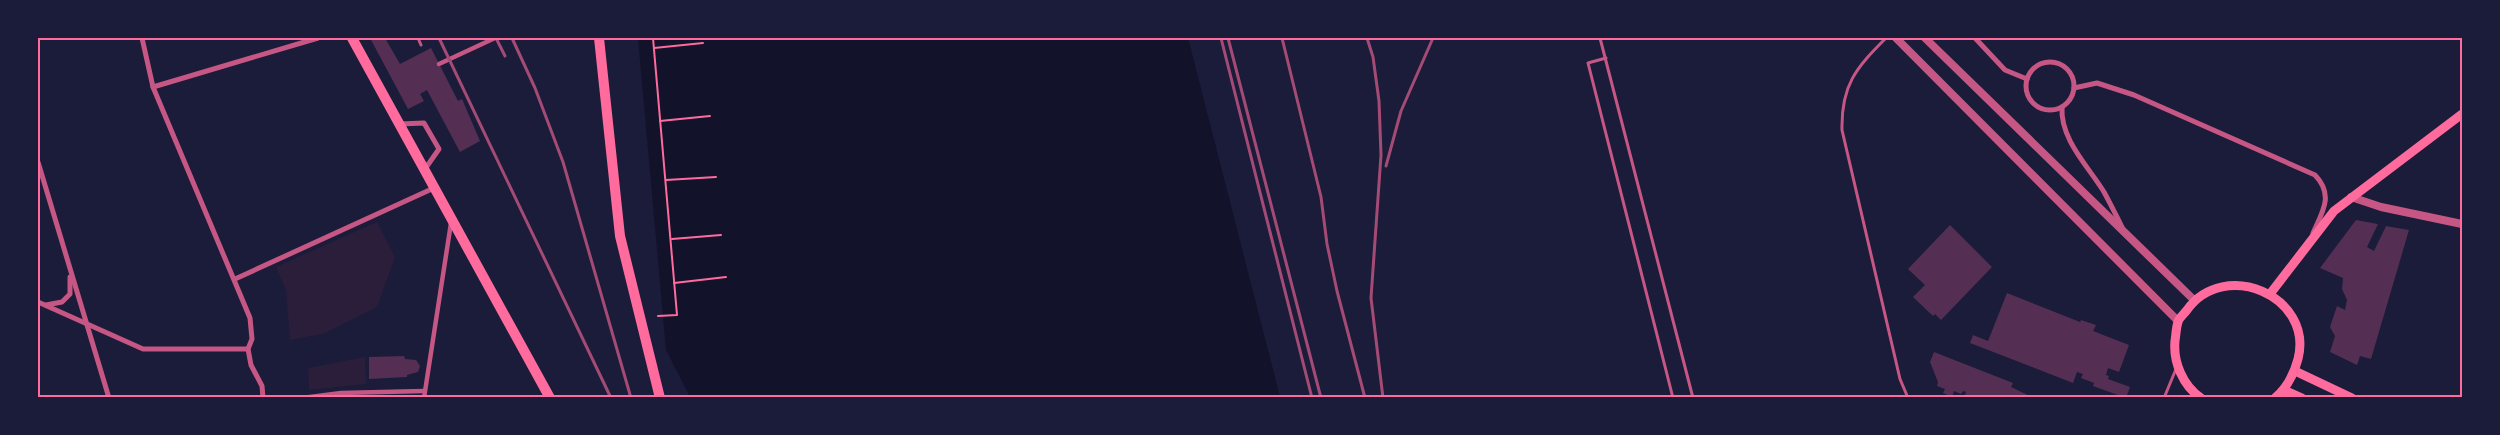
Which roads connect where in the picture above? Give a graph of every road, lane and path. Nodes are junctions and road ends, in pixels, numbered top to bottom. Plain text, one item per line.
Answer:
1 (142, 38) edge
2 (318, 38) edge
3 (352, 38) edge
4 (418, 38) edge
5 (495, 38) edge
6 (599, 38) edge
7 (653, 38) edge
8 (1600, 38) edge
9 (1886, 38) edge
10 (1896, 38) edge
11 (1926, 38) edge
12 (1975, 38) edge
13 (703, 43) dead end
14 (422, 44) dead end
15 (654, 48) junction
16 (1606, 58) junction
17 (439, 64) dead end
18 (2027, 79) junction
19 (153, 87) junction
20 (2074, 88) junction
21 (2062, 107) junction
22 (2462, 114) edge
23 (710, 116) dead end
24 (660, 121) junction
25 (400, 124) junction
26 (38, 162) edge
27 (425, 169) junction
28 (716, 177) dead end
29 (665, 180) junction
30 (436, 188) junction
31 (2350, 197) junction
32 (452, 216) junction
33 (2462, 224) edge
34 (2124, 232) junction
35 (722, 235) dead end
36 (671, 239) junction
37 (2306, 248) junction
38 (70, 272) junction
39 (726, 277) dead end
40 (235, 280) junction
41 (674, 283) junction
42 (2270, 294) junction
43 (2194, 300) junction
44 (38, 302) edge
45 (46, 306) junction
46 (658, 316) dead end
47 (2178, 321) junction
48 (87, 324) junction
49 (248, 349) junction
50 (2178, 366) junction
51 (2295, 371) junction
52 (2284, 390) junction
53 (424, 391) junction
54 (341, 395) edge
55 (2196, 396) edge
56 (109, 398) edge
57 (263, 398) edge
58 (302, 398) edge
59 (424, 398) edge
60 (550, 398) edge
61 (660, 398) edge
62 (1673, 398) edge
63 (1693, 398) edge
64 (1908, 398) edge
65 (2164, 398) edge
66 (2275, 398) edge
67 (2302, 398) edge
68 (2352, 398) edge

1 - 19 street
2 - 19 street
3 - 25 main road
4 - 14 lane
5 - 17 street
6 - 61 main road
7 - 15 path
8 - 16 lane
9 - 64 lane
10 - 47 street
11 - 34 street
12 - 18 street
13 - 15 path
15 - 24 path
16 - 62 lane
16 - 63 lane
18 - 20 street
18 - 21 street
19 - 40 street
20 - 21 street
20 - 37 street
21 - 34 street
22 - 31 main road
23 - 24 path
24 - 29 path
25 - 27 main road
25 - 27 street
26 - 38 street
27 - 30 main road
28 - 29 path
29 - 36 path
30 - 32 main road
30 - 40 street
31 - 33 street
31 - 37 main road
32 - 53 street
32 - 60 main road
34 - 43 street
35 - 36 path
36 - 41 path
37 - 42 main road
38 - 45 street
38 - 48 street
39 - 41 path
40 - 49 street
41 - 46 path
42 - 43 main road
42 - 51 main road
43 - 47 main road
44 - 45 street
45 - 48 street
47 - 50 main road
48 - 49 street
48 - 56 street
49 - 57 street
50 - 55 main road
50 - 65 lane
51 - 52 main road
51 - 68 main road
52 - 66 main road
52 - 67 main road
53 - 54 street
53 - 59 street
54 - 58 street

